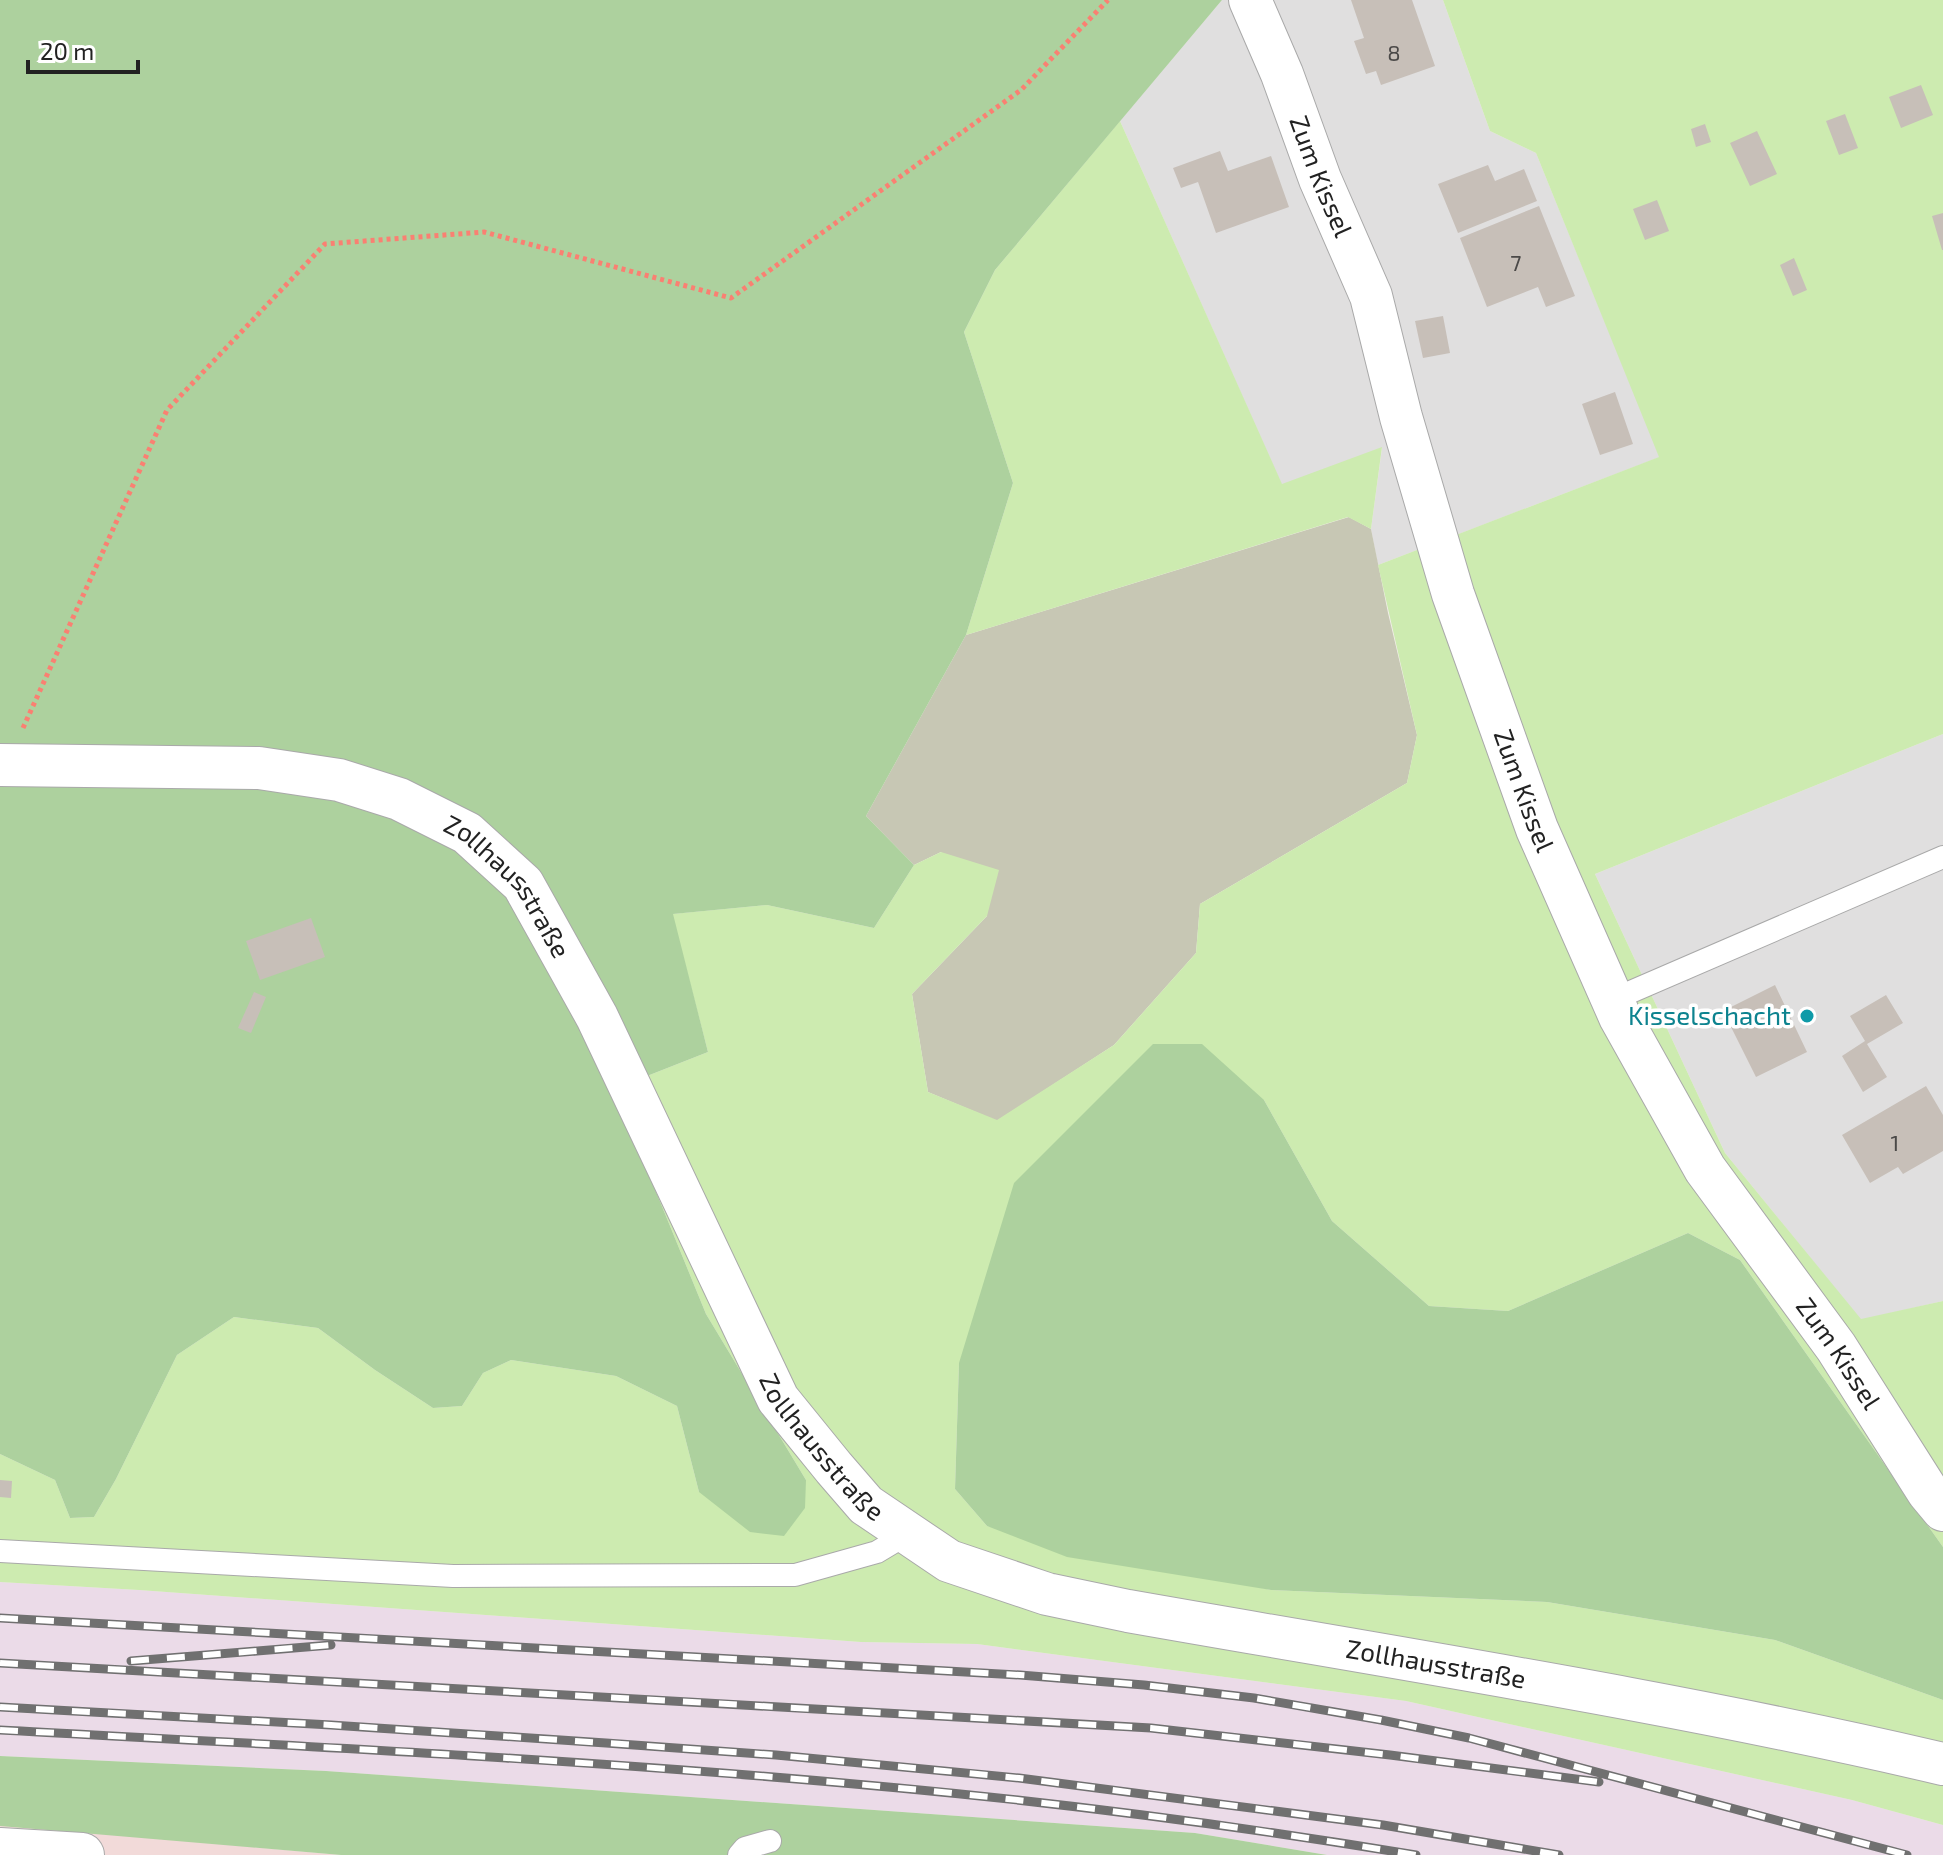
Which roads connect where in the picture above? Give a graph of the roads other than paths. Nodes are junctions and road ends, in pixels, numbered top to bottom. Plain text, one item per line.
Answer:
1 (1250, 0) edge
2 (3, 765) edge
3 (1943, 857) edge
4 (1612, 1000) junction
5 (1943, 1510) edge
6 (907, 1534) junction
7 (0, 1551) edge
8 (1943, 1764) edge
9 (770, 1841) dead end
10 (16, 1852) edge
11 (82, 1855) edge
12 (739, 1855) edge

1 - 4 street, Zum Kissel
2 - 6 street, Zollhausstraße
3 - 4 lane
4 - 5 street, Zum Kissel
6 - 7 lane
6 - 8 street, Zollhausstraße
9 - 12 lane
10 - 11 street

